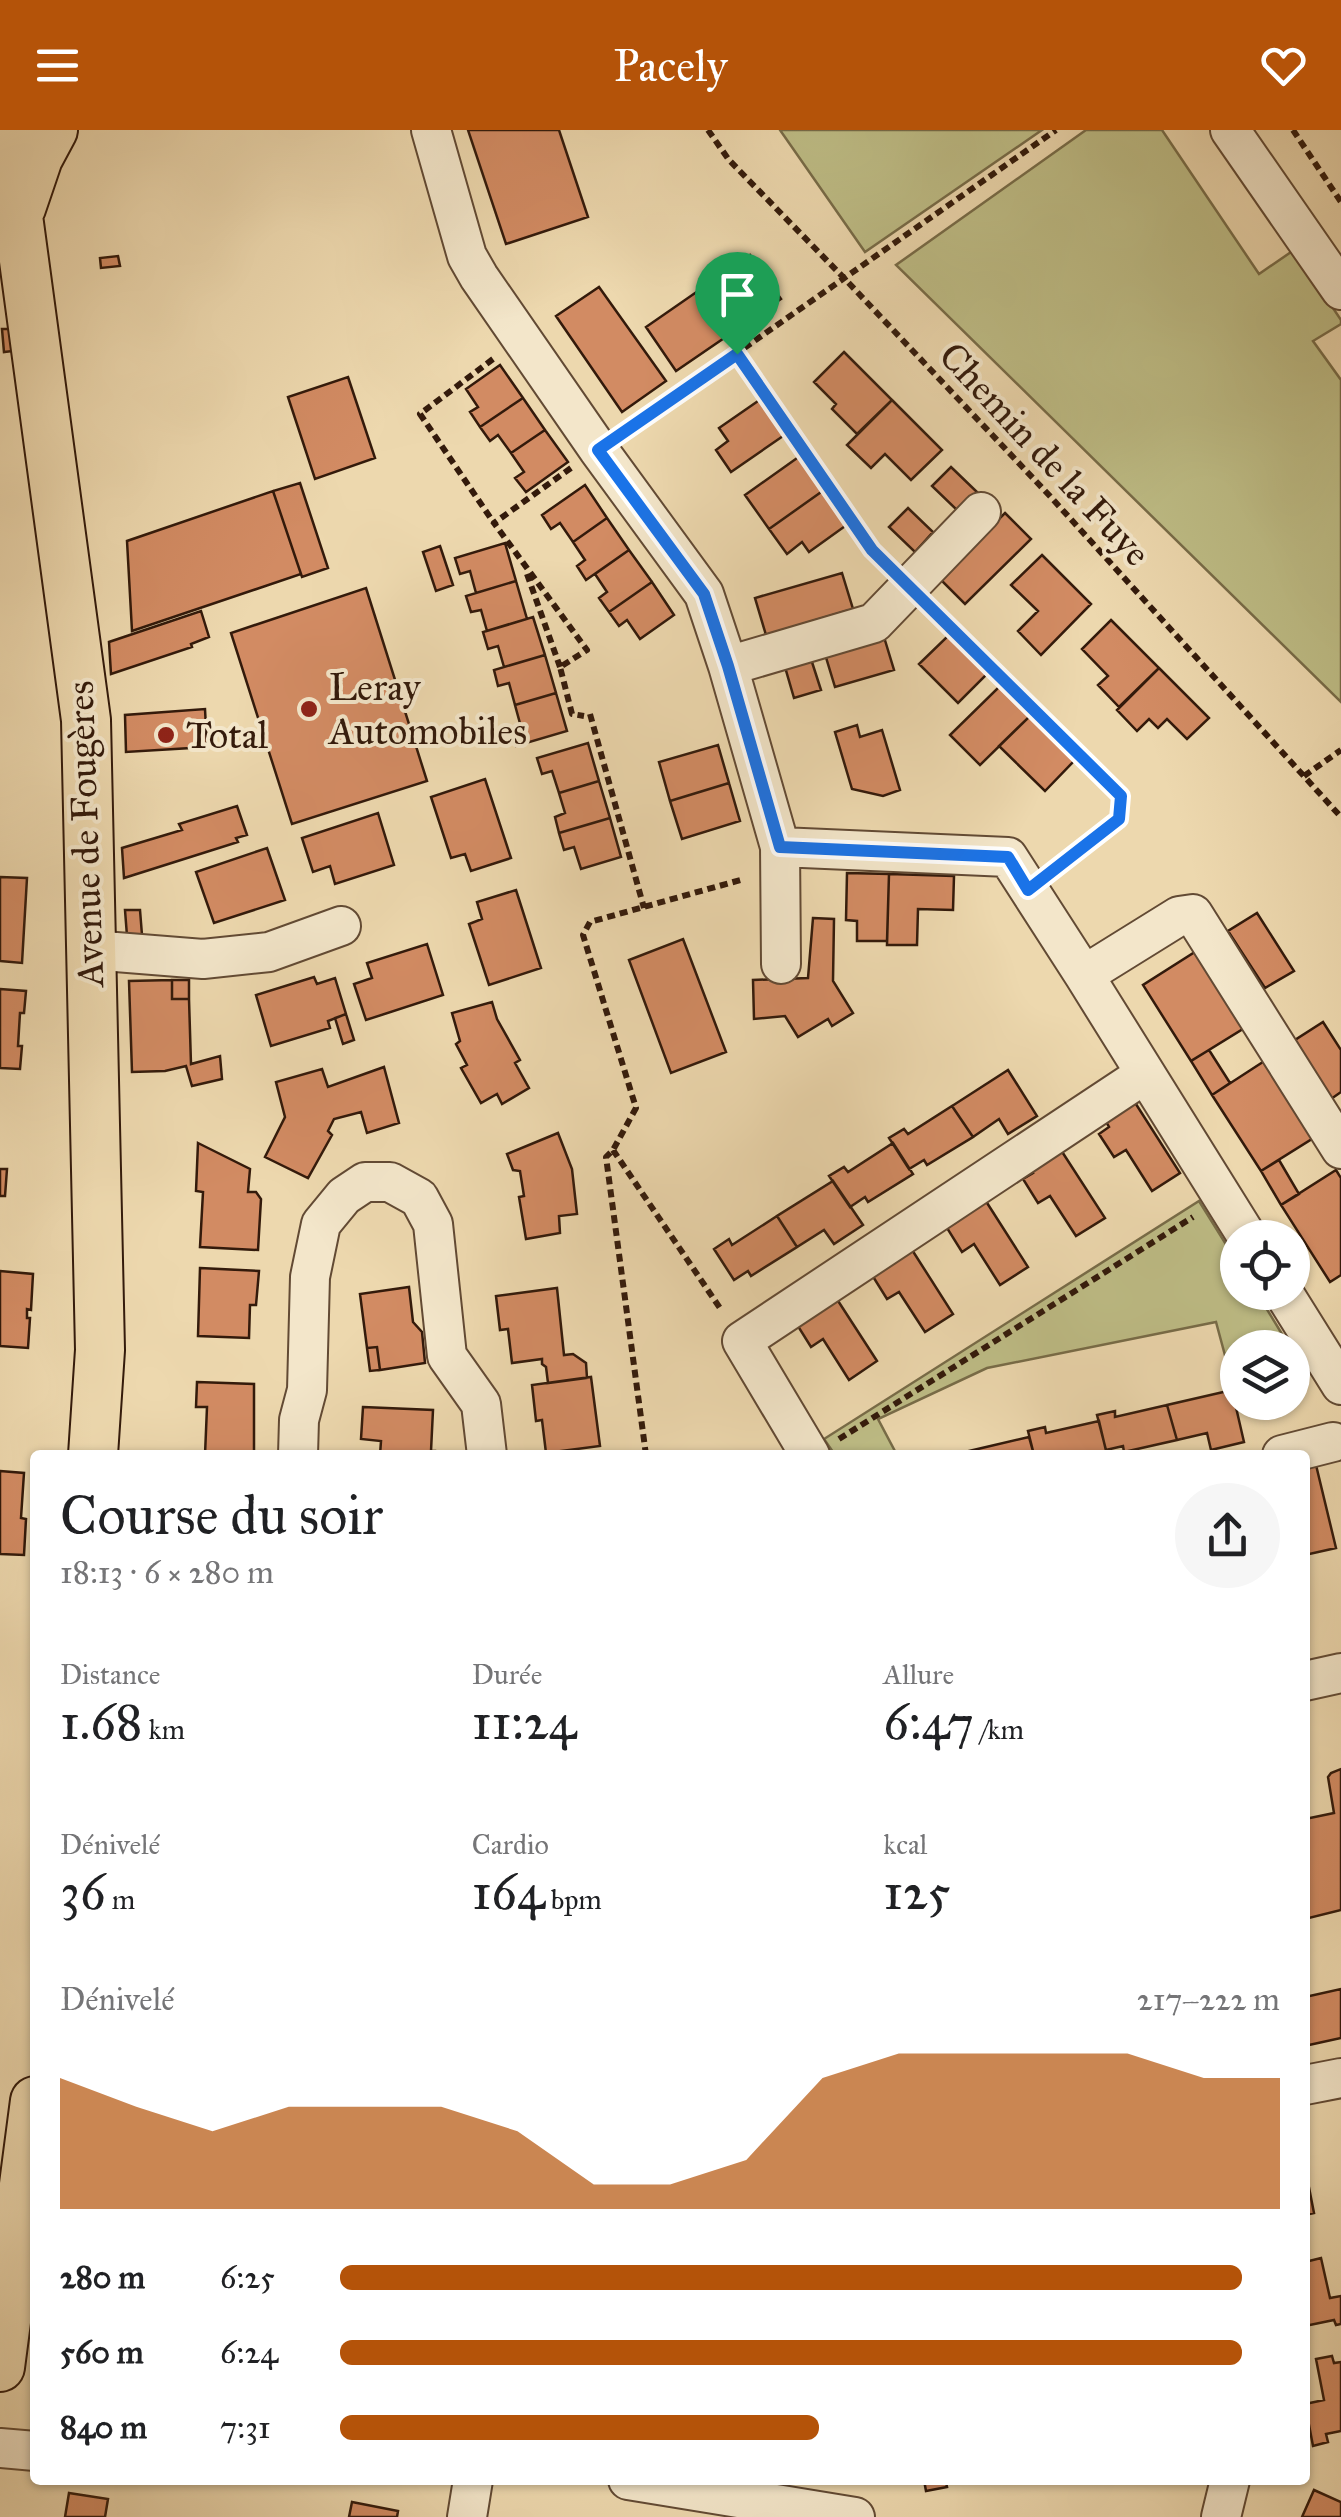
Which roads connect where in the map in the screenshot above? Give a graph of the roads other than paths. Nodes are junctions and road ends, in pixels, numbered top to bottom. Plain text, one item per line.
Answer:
1 (8, 130) edge
2 (52, 130) edge
3 (431, 130) edge
4 (1230, 130) edge
5 (18, 216) junction
6 (1341, 290) edge
7 (981, 512) dead end
8 (728, 666) junction
9 (781, 859) junction
10 (341, 926) dead end
11 (91, 950) junction
12 (781, 964) dead end
13 (1084, 975) junction
14 (1145, 1074) junction
15 (1341, 1149) edge
16 (1237, 1220) edge
17 (1294, 1310) edge
18 (1341, 1385) edge
19 (1338, 1445) edge
20 (93, 1450) edge
21 (298, 1450) edge
22 (486, 1450) edge
23 (819, 1450) edge
24 (1310, 1450) edge
25 (1341, 1673) edge
26 (1310, 1679) edge
27 (1341, 2078) edge
28 (1310, 2085) edge
29 (30, 2136) edge
30 (5, 2303) edge
31 (0, 2367) edge
32 (0, 2448) edge
33 (30, 2450) edge
34 (472, 2485) edge
35 (659, 2485) edge
36 (1229, 2485) edge
37 (467, 2517) edge
38 (855, 2517) edge
39 (1221, 2517) edge

1 - 5 main road, Avenue de Fougères
2 - 5 main road, Avenue de Fougères
3 - 8 street
4 - 6 street
5 - 11 main road, Avenue de Fougères
7 - 8 street
8 - 9 street
9 - 12 street
9 - 13 street
10 - 11 street
11 - 20 main road, Avenue de Fougères
13 - 14 street
13 - 15 street
14 - 16 street
14 - 23 street
17 - 18 street
19 - 24 street
21 - 22 street
25 - 26 street
27 - 28 street
29 - 30 main road
30 - 31 main road
32 - 33 street
34 - 37 street
35 - 38 street
36 - 39 street

